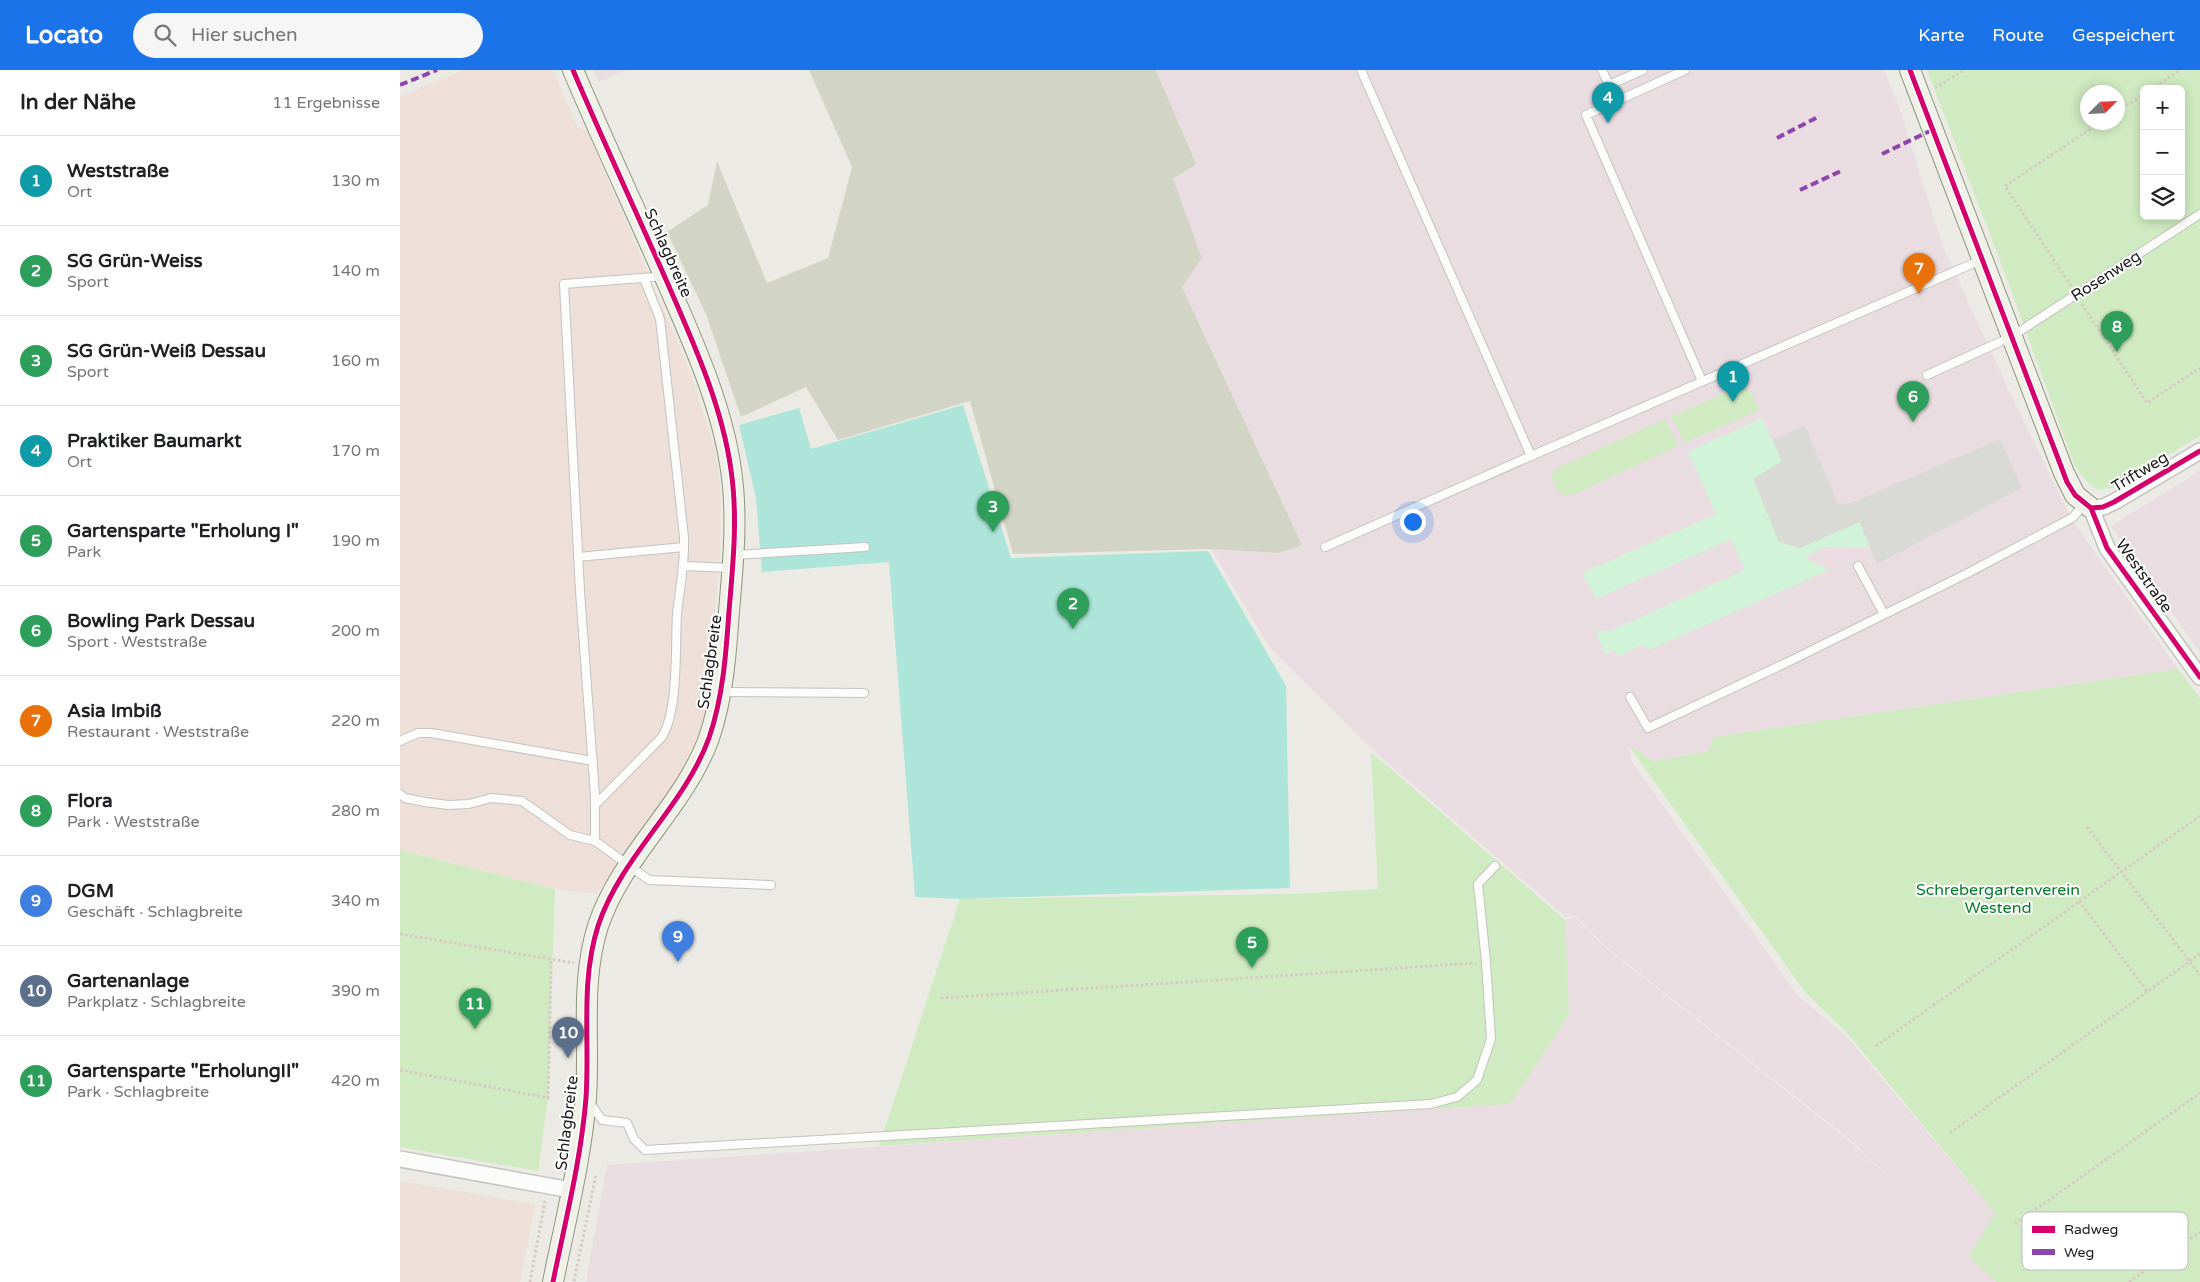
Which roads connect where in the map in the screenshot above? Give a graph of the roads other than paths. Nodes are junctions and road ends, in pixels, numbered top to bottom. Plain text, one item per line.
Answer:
1 (573, 70) edge
2 (1361, 70) edge
3 (1602, 70) edge
4 (1643, 70) edge
5 (1685, 70) edge
6 (1910, 70) edge
7 (2200, 214) edge
8 (1981, 260) junction
9 (663, 272) junction
10 (644, 278) junction
11 (2011, 337) junction
12 (1927, 375) dead end
13 (1702, 381) junction
14 (2200, 451) edge
15 (1531, 456) junction
16 (2088, 506) junction
17 (1325, 546) dead end
18 (684, 547) junction
19 (865, 547) dead end
20 (578, 557) junction
21 (733, 561) junction
22 (684, 566) junction
23 (1858, 566) dead end
24 (1884, 614) junction
25 (2200, 677) edge
26 (721, 692) junction
27 (864, 693) dead end
28 (1630, 697) dead end
29 (400, 741) edge
30 (593, 761) junction
31 (400, 794) edge
32 (595, 805) junction
33 (596, 841) junction
34 (629, 866) junction
35 (1495, 866) dead end
36 (771, 885) dead end
37 (586, 1098) junction
38 (400, 1159) edge
39 (571, 1190) junction
40 (552, 1282) edge

1 - 9 street, Schlagbreite
2 - 15 lane
3 - 4 lane
5 - 13 lane
6 - 8 street, Weststraße
7 - 11 lane, Rosenweg
8 - 11 street, Weststraße
8 - 13 lane
9 - 10 lane
9 - 21 street, Schlagbreite
10 - 18 lane
10 - 20 lane
11 - 12 lane, Rosenweg
11 - 16 street, Weststraße
13 - 15 lane
14 - 16 street, Triftweg
15 - 17 lane
16 - 24 lane
16 - 25 street, Weststraße
18 - 20 lane
18 - 22 lane
19 - 21 lane
20 - 30 lane
21 - 22 lane
21 - 26 street, Schlagbreite
22 - 32 lane
23 - 24 lane
24 - 28 lane
26 - 27 lane
26 - 34 street, Schlagbreite
29 - 30 lane
30 - 32 lane
31 - 33 lane
32 - 33 lane
33 - 34 lane
34 - 36 lane
34 - 37 street, Schlagbreite
35 - 37 lane
37 - 39 street, Schlagbreite
38 - 39 street
39 - 40 street, Schlagbreite

